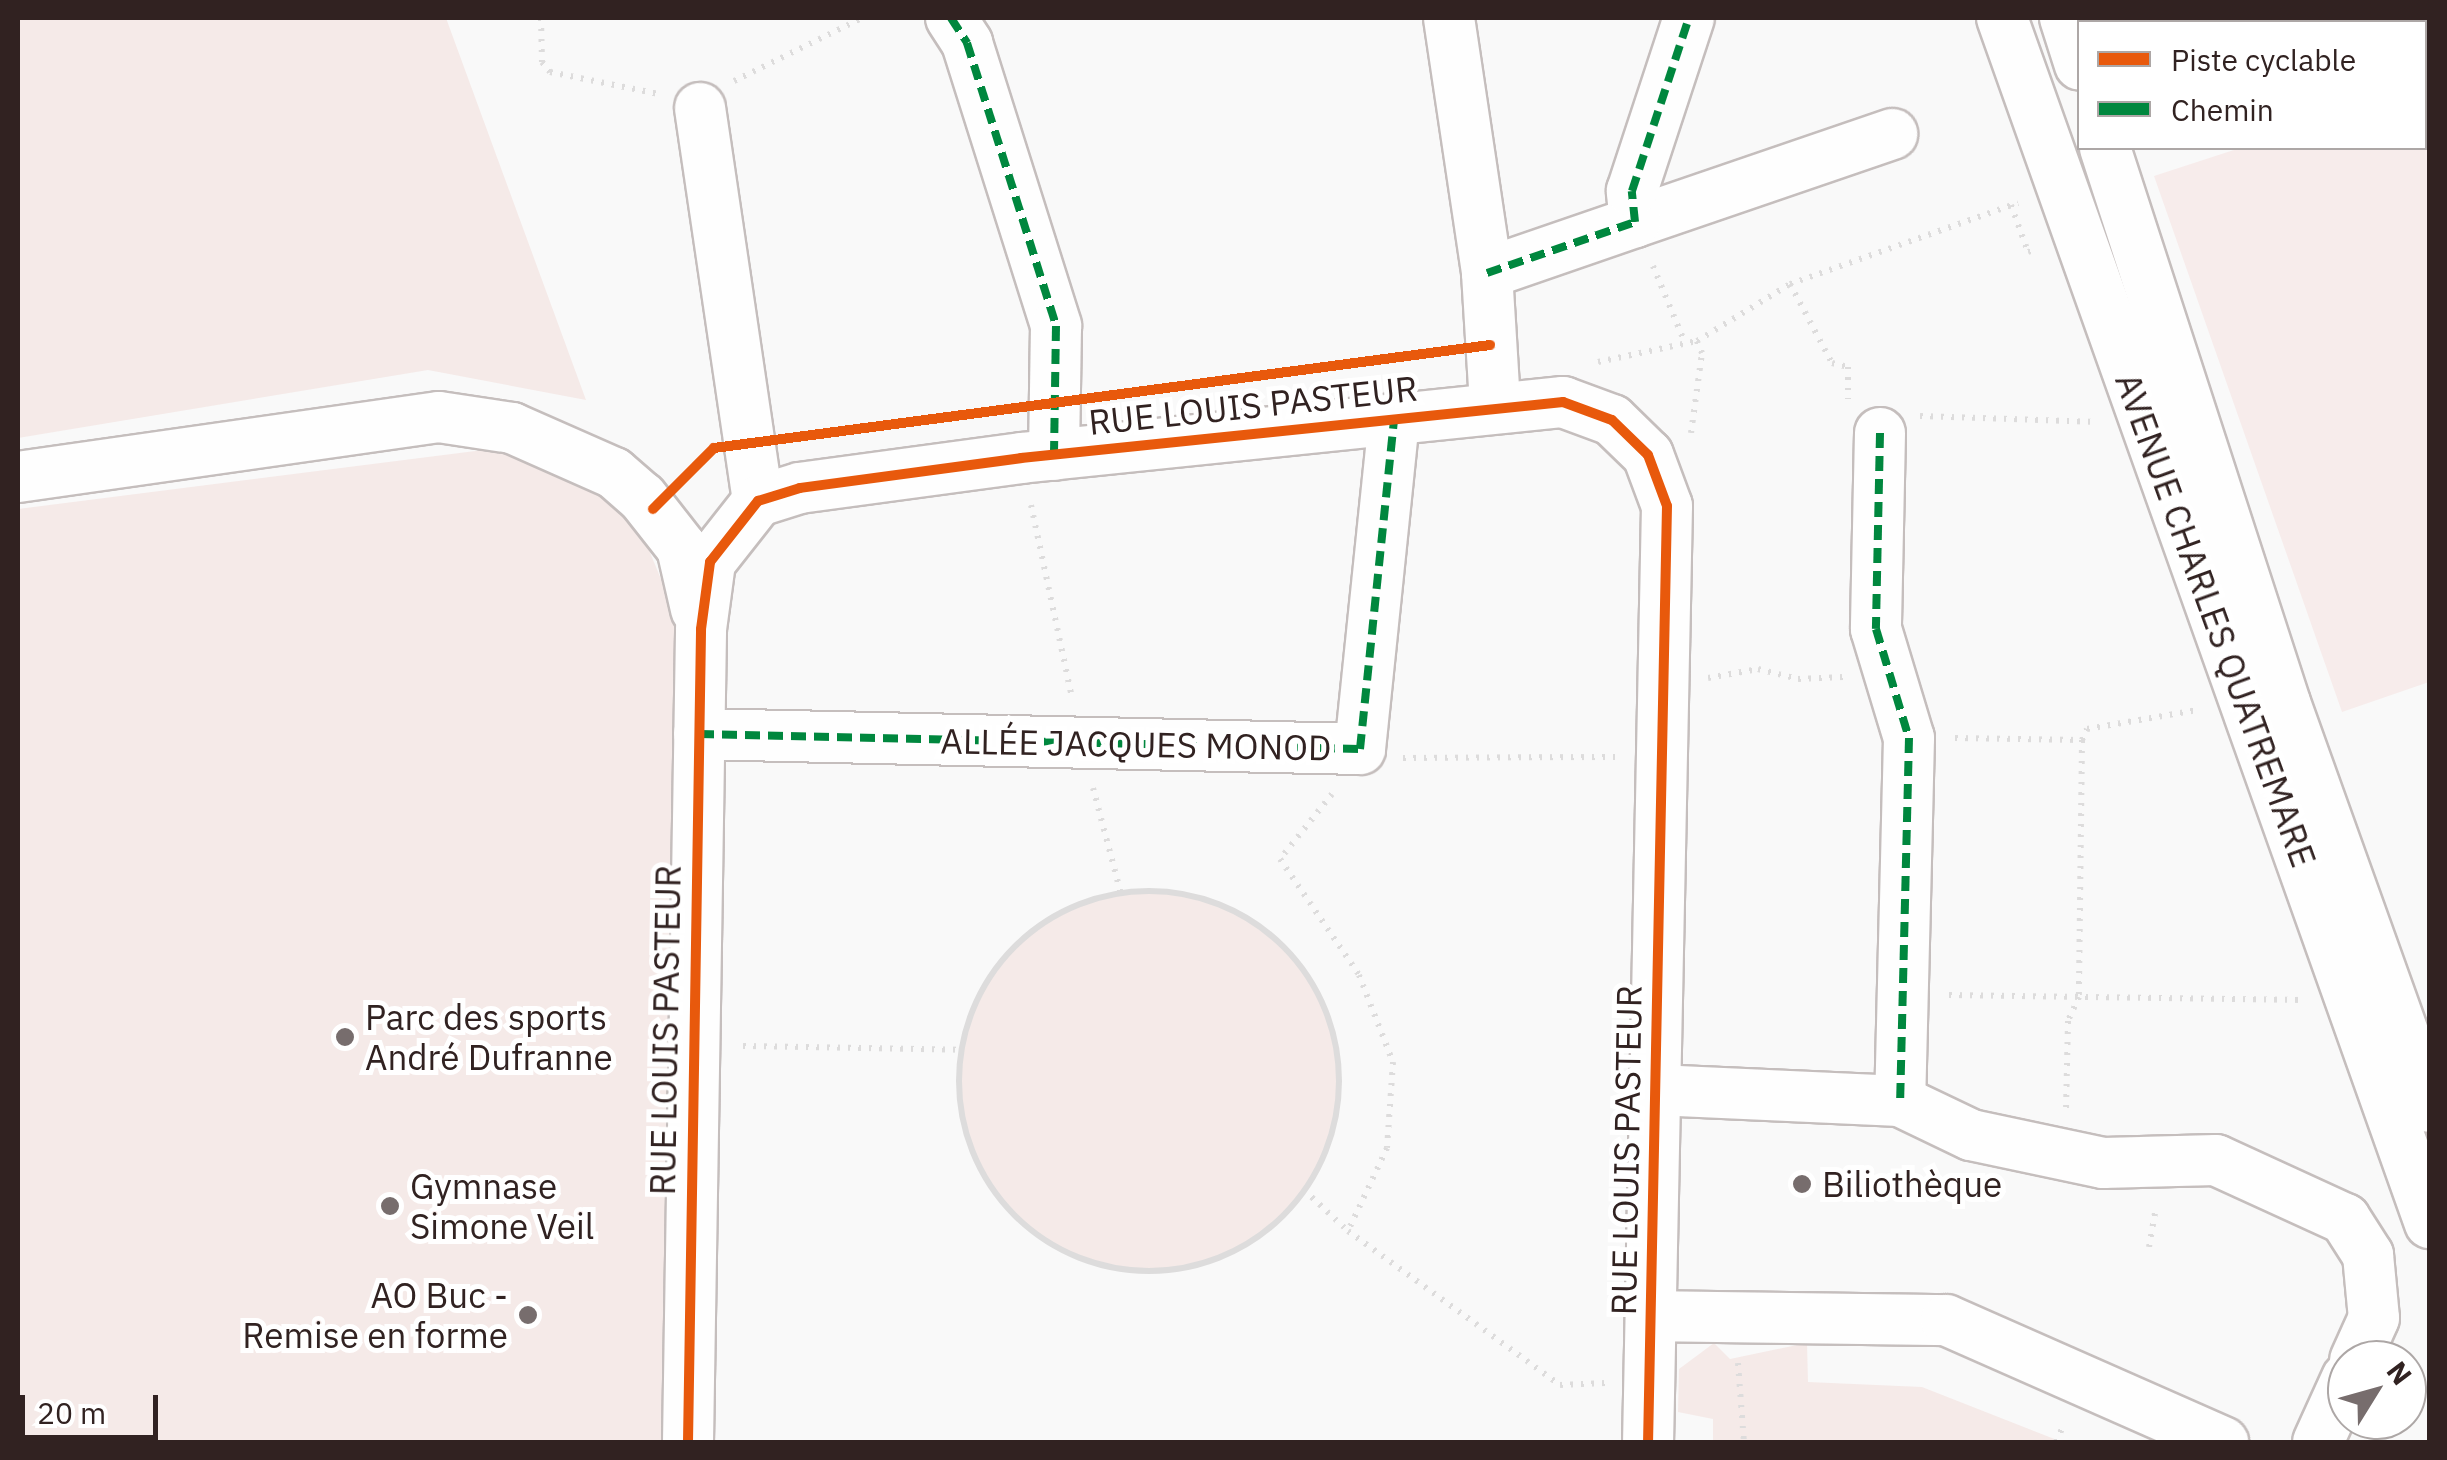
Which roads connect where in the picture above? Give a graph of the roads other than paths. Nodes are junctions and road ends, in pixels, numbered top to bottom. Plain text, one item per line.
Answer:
1 (951, 18) edge
2 (1449, 18) edge
3 (1689, 18) edge
4 (2002, 18) edge
5 (2064, 18) edge
6 (2077, 55) edge
7 (700, 108) dead end
8 (1892, 134) dead end
9 (2106, 150) edge
10 (1635, 222) junction
11 (1487, 273) junction
12 (1495, 404) junction
13 (1394, 418) junction
14 (1880, 433) road end
15 (1038, 456) junction
16 (18, 477) edge
17 (758, 502) junction
18 (701, 629) junction
19 (699, 734) junction
20 (1656, 1090) junction
21 (1900, 1101) junction
22 (2430, 1107) edge
23 (2430, 1223) edge
24 (1651, 1316) junction
25 (2364, 1340) edge
26 (688, 1442) edge
27 (1648, 1442) edge
28 (2222, 1442) edge

1 - 15 street
2 - 11 street
3 - 10 street
4 - 23 street, AVENUE CHARLES QUATREMARE
5 - 6 street
7 - 17 street
8 - 10 street
9 - 22 street, AVENUE CHARLES QUATREMARE
10 - 11 street
11 - 12 street
12 - 13 street, RUE LOUIS PASTEUR
12 - 20 street, RUE LOUIS PASTEUR
13 - 15 street, RUE LOUIS PASTEUR
13 - 19 street, ALLÉE JACQUES MONOD
14 - 21 street
15 - 17 street, RUE LOUIS PASTEUR
16 - 18 street, RUE LOUIS PASTEUR
17 - 18 street, RUE LOUIS PASTEUR
18 - 19 street, RUE LOUIS PASTEUR
19 - 26 street, RUE LOUIS PASTEUR
20 - 21 street
20 - 24 street, RUE LOUIS PASTEUR
21 - 25 street
24 - 27 street, RUE LOUIS PASTEUR
24 - 28 street

